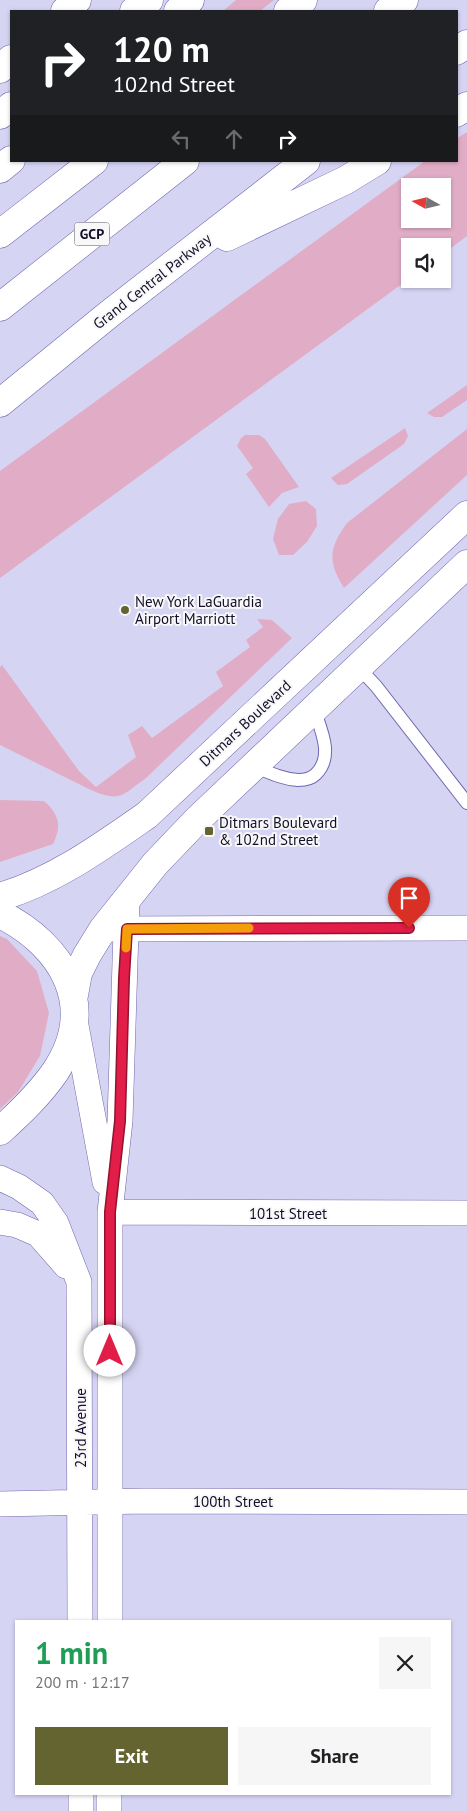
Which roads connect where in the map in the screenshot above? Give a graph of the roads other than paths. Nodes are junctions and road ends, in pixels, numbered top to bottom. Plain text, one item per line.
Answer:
1 (77, 0) edge
2 (149, 0) edge
3 (190, 0) edge
4 (303, 0) edge
5 (404, 0) edge
6 (66, 10) edge
7 (135, 10) edge
8 (179, 10) edge
9 (289, 10) edge
10 (389, 10) edge
11 (10, 60) edge
12 (0, 69) edge
13 (10, 107) edge
14 (0, 115) edge
15 (10, 161) edge
16 (93, 162) edge
17 (184, 162) edge
18 (305, 162) edge
19 (375, 162) edge
20 (0, 169) edge
21 (0, 234) edge
22 (181, 259) junction
23 (0, 308) edge
24 (0, 403) edge
25 (467, 515) edge
26 (467, 564) edge
27 (358, 666) junction
28 (314, 709) junction
29 (253, 766) junction
30 (467, 803) edge
31 (0, 897) edge
32 (0, 914) edge
33 (467, 928) edge
34 (115, 929) junction
35 (75, 1007) junction
36 (0, 1131) edge
37 (0, 1178) edge
38 (110, 1212) junction
39 (467, 1213) edge
40 (0, 1222) edge
41 (79, 1282) junction
42 (111, 1502) junction
43 (467, 1502) edge
44 (80, 1503) junction
45 (0, 1504) edge
46 (80, 1620) edge
47 (110, 1620) edge
48 (81, 1795) edge
49 (109, 1795) edge
50 (81, 1811) edge
51 (109, 1811) edge

1 - 6 main road
2 - 7 main road
3 - 8 main road
4 - 9 main road
5 - 10 main road
11 - 12 main road
13 - 14 main road
15 - 20 main road
16 - 21 main road
17 - 23 main road, GCP
18 - 22 main road, Grand Central Parkway
19 - 22 main road
22 - 24 main road, Grand Central Parkway
25 - 31 main road, Ditmars Boulevard
26 - 27 main road
27 - 28 main road
27 - 30 lane
28 - 29 main road
28 - 29 lane
29 - 34 main road
32 - 35 main road
33 - 34 street
34 - 35 main road
34 - 38 street, 23rd Avenue
35 - 36 main road
35 - 38 street, 23rd Avenue
37 - 41 street, 23rd Avenue
38 - 39 street, 101st Street
38 - 42 street, 23rd Avenue
40 - 41 street
41 - 44 street, 23rd Avenue
42 - 43 street, 100th Street
42 - 44 street, 100th Street
42 - 47 street, 23rd Avenue
44 - 45 street, 100th Street
44 - 46 street, 23rd Avenue
48 - 50 street
49 - 51 street

